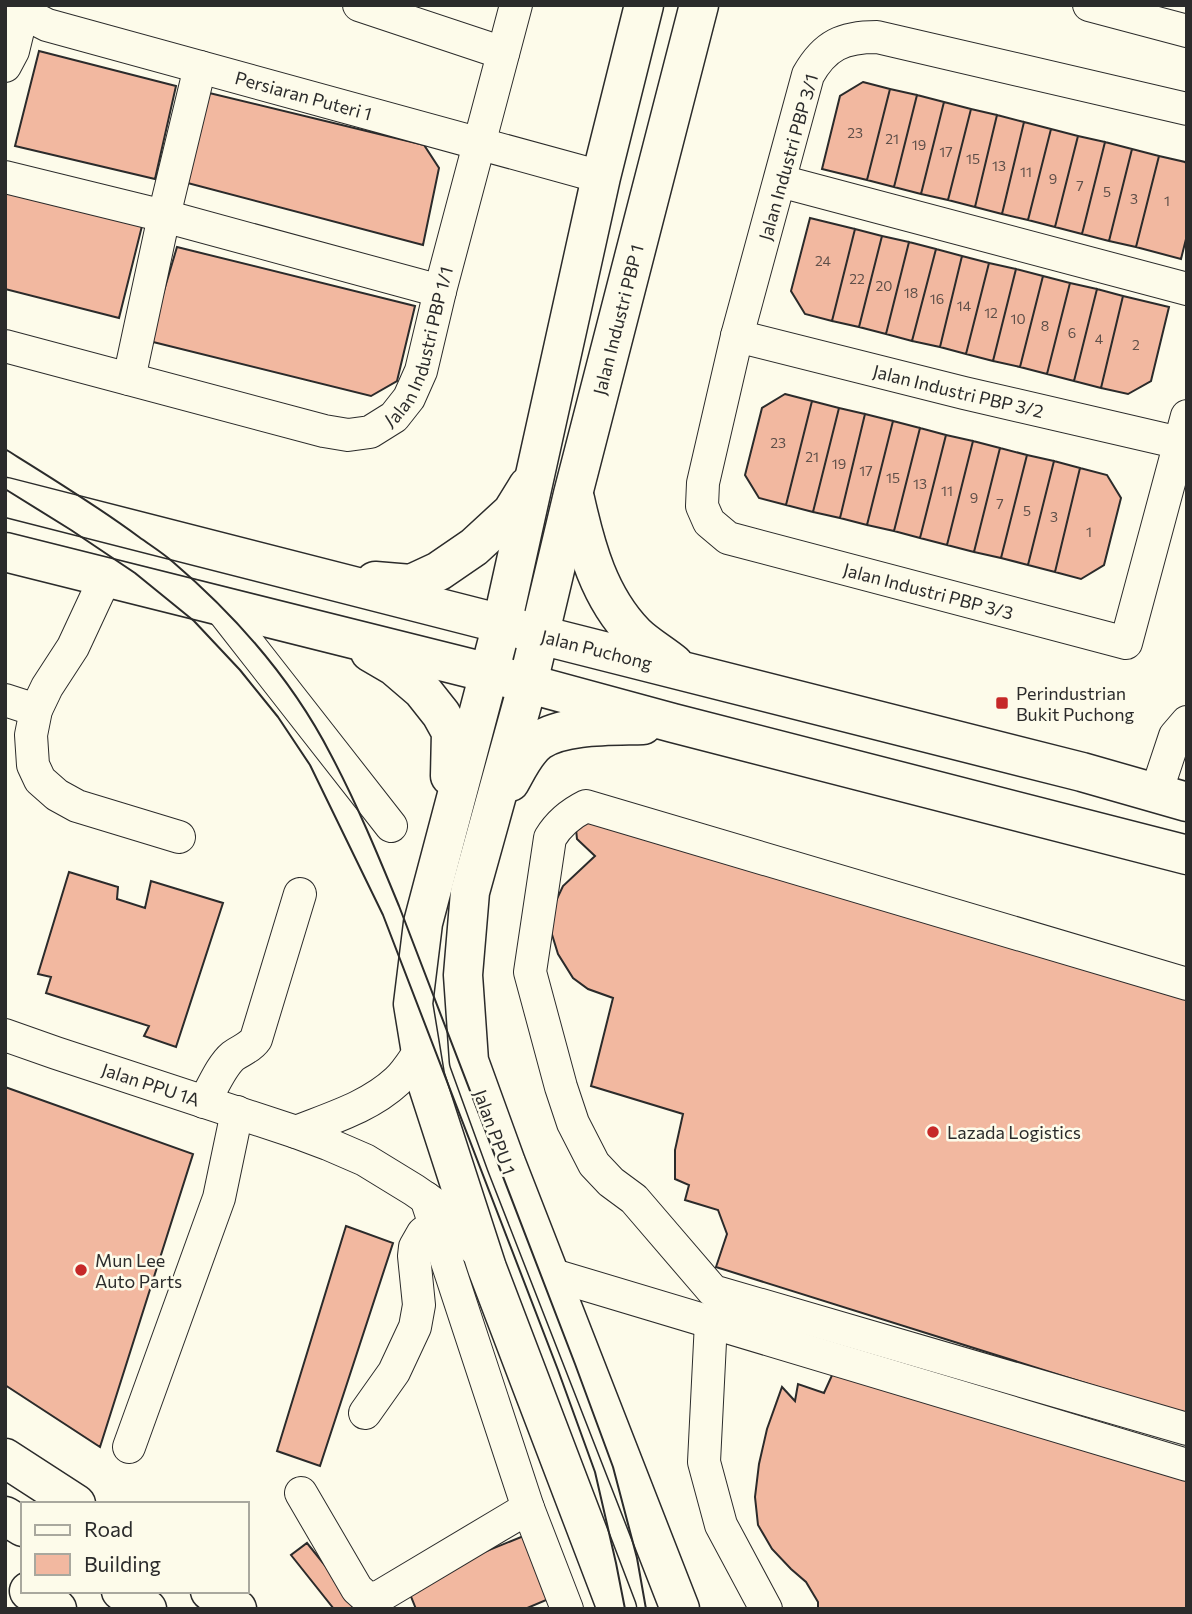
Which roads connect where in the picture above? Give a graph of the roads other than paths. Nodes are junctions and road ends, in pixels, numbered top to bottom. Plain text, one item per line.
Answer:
1 (359, 5) edge
2 (516, 5) edge
3 (644, 5) edge
4 (699, 5) edge
5 (1088, 5) edge
6 (15, 10) edge
7 (1187, 31) edge
8 (503, 53) junction
9 (5, 66) edge
10 (200, 67) junction
11 (1187, 109) edge
12 (480, 143) junction
13 (5, 177) edge
14 (601, 177) junction
15 (780, 181) junction
16 (164, 216) junction
17 (1187, 289) edge
18 (440, 291) junction
19 (737, 336) junction
20 (5, 346) edge
21 (129, 379) junction
22 (1183, 429) edge
23 (535, 475) junction
24 (573, 494) junction
25 (5, 496) edge
26 (728, 538) joint
27 (5, 552) edge
28 (106, 576) junction
29 (324, 578) junction
30 (218, 605) junction
31 (502, 624) junction
32 (540, 635) junction
33 (342, 636) junction
34 (684, 671) junction
35 (489, 673) junction
36 (528, 683) junction
37 (5, 700) edge
38 (36, 709) junction
39 (1187, 722) edge
40 (673, 723) junction
41 (1172, 798) edge
42 (491, 815) junction
43 (449, 824) junction
44 (391, 826) dead end
45 (179, 837) dead end
46 (1187, 855) edge
47 (300, 894) dead end
48 (1187, 984) edge
49 (5, 1035) edge
50 (420, 1051) junction
51 (204, 1102) junction
52 (237, 1112) junction
53 (296, 1132) junction
54 (430, 1211) junction
55 (487, 1268) junction
56 (550, 1274) junction
57 (711, 1322) junction
58 (365, 1413) dead end
59 (1187, 1429) edge
60 (129, 1447) dead end
61 (5, 1458) edge
62 (1187, 1465) edge
63 (301, 1493) dead end
64 (73, 1502) edge
65 (528, 1508) junction
66 (5, 1516) edge
67 (21, 1526) edge
68 (5, 1577) edge
69 (21, 1587) edge
70 (32, 1593) edge
71 (124, 1593) edge
72 (213, 1593) edge
73 (57, 1609) edge
74 (147, 1609) edge
75 (237, 1609) edge
76 (567, 1609) edge
77 (617, 1609) edge
78 (680, 1609) edge
79 (766, 1609) edge

1 - 8 street
2 - 8 street, Jalan Industri PBP 1/1
3 - 14 main road
4 - 24 main road, Jalan Industri PBP 1
5 - 7 street
6 - 9 street
6 - 10 street, Persiaran Puteri 1
8 - 12 street, Jalan Industri PBP 1/1
10 - 12 street, Persiaran Puteri 1
10 - 16 street
11 - 15 street, Jalan Industri PBP 3/1
12 - 14 street, Persiaran Puteri 1
12 - 18 street, Jalan Industri PBP 1/1
13 - 16 street
14 - 23 main road
15 - 17 street
15 - 19 street, Jalan Industri PBP 3/1
16 - 18 street
16 - 21 street
18 - 21 street, Jalan Industri PBP 1/1
19 - 22 street, Jalan Industri PBP 3/2
19 - 26 street, Jalan Industri PBP 3/1
20 - 21 street, Jalan Industri PBP 1/1
22 - 26 street, Jalan Industri PBP 3/3
23 - 29 main road
23 - 31 main road
24 - 32 main road, Jalan Industri PBP 1
24 - 34 main road
25 - 29 main road, Jalan Puchong
27 - 28 main road
28 - 30 main road
28 - 38 street
29 - 31 main road, Jalan Puchong
30 - 33 main road
30 - 44 street
31 - 32 main road, Jalan Puchong
31 - 35 main road
32 - 34 main road, Jalan Puchong
32 - 36 main road, Jalan PPU 1
33 - 35 main road
33 - 43 main road
34 - 41 main road, Jalan Puchong
35 - 36 main road
35 - 43 main road
36 - 40 main road
36 - 42 main road, Jalan PPU 1
37 - 38 street
38 - 45 street
39 - 41 street
40 - 42 main road
40 - 46 main road
42 - 56 main road, Jalan PPU 1
43 - 50 main road
47 - 51 street
48 - 59 street
49 - 51 street, Jalan PPU 1A
50 - 53 street
50 - 55 main road
51 - 52 street, Jalan PPU 1A
52 - 53 street, Jalan PPU 1A
52 - 60 street
53 - 54 street, Jalan PPU 1A
54 - 55 street, Jalan PPU 1A
54 - 58 street
54 - 65 street
55 - 77 main road
56 - 57 street
56 - 78 main road, Jalan PPU 1
57 - 62 street
57 - 79 street
61 - 64 main road
63 - 65 street
65 - 76 street
66 - 67 main road
68 - 69 main road
70 - 73 main road
71 - 74 main road
72 - 75 main road

